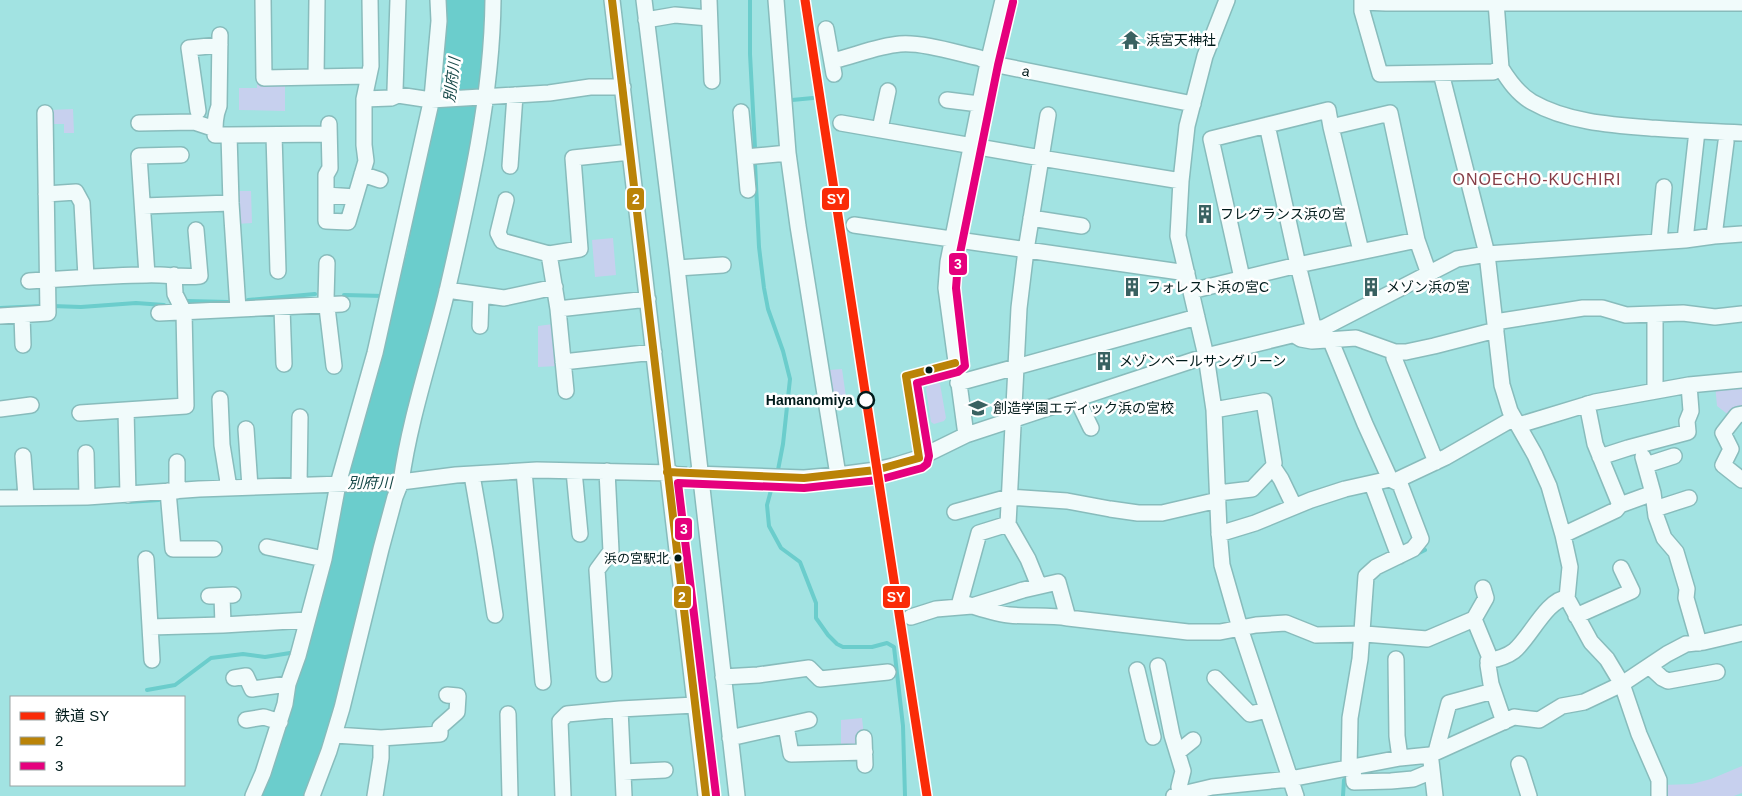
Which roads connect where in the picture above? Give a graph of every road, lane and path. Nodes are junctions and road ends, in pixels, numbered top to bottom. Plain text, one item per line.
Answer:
1 (264, 0) edge
2 (317, 0) edge
3 (370, 0) edge
4 (398, 0) edge
5 (438, 0) edge
6 (493, 0) edge
7 (612, 0) edge
8 (644, 0) edge
9 (709, 0) edge
10 (776, 0) edge
11 (1003, 0) edge
12 (1227, 0) edge
13 (1362, 1) edge
14 (1496, 2) junction
15 (1742, 3) edge
16 (709, 18) junction
17 (646, 20) junction
18 (826, 29) dead end
19 (988, 63) junction
20 (1501, 68) junction
21 (1441, 73) junction
22 (368, 76) junction
23 (316, 77) junction
24 (712, 81) dead end
25 (623, 87) junction
26 (888, 90) dead end
27 (398, 95) junction
28 (515, 95) junction
29 (485, 97) junction
30 (364, 99) junction
31 (431, 100) junction
32 (947, 100) dead end
33 (979, 104) junction
34 (1193, 104) junction
35 (198, 111) dead end
36 (741, 112) dead end
37 (45, 113) dead end
38 (1048, 115) dead end
39 (841, 123) dead end
40 (139, 124) dead end
41 (1267, 125) junction
42 (1332, 126) junction
43 (880, 129) junction
44 (1697, 131) junction
45 (222, 132) junction
46 (1742, 133) edge
47 (274, 135) junction
48 (1726, 142) dead end
49 (971, 145) junction
50 (630, 152) junction
51 (788, 153) junction
52 (181, 155) dead end
53 (745, 157) junction
54 (1040, 158) junction
55 (514, 159) dead end
56 (362, 174) junction
57 (380, 180) dead end
58 (1181, 181) junction
59 (1664, 187) dead end
60 (748, 190) dead end
61 (46, 194) junction
62 (326, 195) junction
63 (355, 197) junction
64 (506, 200) dead end
65 (231, 203) junction
66 (143, 206) junction
67 (1031, 218) junction
68 (854, 225) dead end
69 (1082, 226) dead end
70 (196, 230) dead end
71 (1742, 234) edge
72 (1714, 236) junction
73 (952, 239) junction
74 (1417, 240) junction
75 (1686, 240) junction
76 (1659, 241) junction
77 (1026, 250) junction
78 (1361, 251) junction
79 (549, 254) junction
80 (1487, 254) junction
81 (327, 263) dead end
82 (1298, 265) junction
83 (723, 266) dead end
84 (677, 268) junction
85 (278, 272) dead end
86 (1187, 273) junction
87 (1429, 274) junction
88 (147, 275) junction
89 (174, 275) junction
90 (86, 278) junction
91 (1242, 278) junction
92 (47, 280) junction
93 (30, 281) dead end
94 (555, 288) junction
95 (447, 290) junction
96 (1192, 291) junction
97 (481, 295) junction
98 (326, 298) junction
99 (648, 299) junction
100 (342, 304) dead end
101 (180, 305) junction
102 (282, 308) junction
103 (558, 309) junction
104 (238, 310) junction
105 (159, 313) dead end
106 (1655, 314) junction
107 (1742, 314) edge
108 (22, 315) junction
109 (0, 316) edge
110 (1197, 316) junction
111 (480, 326) dead end
112 (1495, 326) junction
113 (1314, 330) junction
114 (1295, 335) junction
115 (1330, 339) junction
116 (23, 344) dead end
117 (654, 352) junction
118 (1394, 352) junction
119 (288, 354) dead end
120 (337, 356) dead end
121 (1206, 356) junction
122 (563, 362) junction
123 (1016, 366) junction
124 (1742, 380) edge
125 (958, 382) junction
126 (1689, 385) junction
127 (566, 391) dead end
128 (1655, 391) junction
129 (220, 399) dead end
130 (1077, 399) junction
131 (1587, 404) junction
132 (32, 406) dead end
133 (0, 409) edge
134 (126, 410) junction
135 (1214, 410) junction
136 (80, 413) dead end
137 (1742, 414) edge
138 (300, 417) dead end
139 (1013, 421) junction
140 (1517, 421) junction
141 (1091, 428) dead end
142 (246, 429) dead end
143 (966, 435) junction
144 (86, 453) dead end
145 (23, 456) dead end
146 (1674, 456) dead end
147 (1600, 457) junction
148 (177, 462) dead end
149 (1436, 462) junction
150 (1273, 467) junction
151 (574, 470) junction
152 (524, 471) junction
153 (607, 471) junction
154 (669, 472) junction
155 (698, 474) junction
156 (472, 475) junction
157 (838, 475) junction
158 (1393, 480) junction
159 (1742, 480) edge
160 (401, 482) junction
161 (338, 484) junction
162 (1372, 484) junction
163 (299, 485) junction
164 (250, 487) junction
165 (229, 488) junction
166 (173, 491) junction
167 (1653, 493) junction
168 (128, 495) junction
169 (26, 497) junction
170 (87, 497) junction
171 (1009, 497) junction
172 (1218, 497) junction
173 (0, 498) edge
174 (1689, 498) dead end
175 (1620, 505) junction
176 (1294, 506) junction
177 (1655, 509) junction
178 (955, 512) dead end
179 (1008, 524) junction
180 (580, 534) dead end
181 (1219, 534) junction
182 (1563, 535) junction
183 (267, 547) dead end
184 (214, 549) dead end
185 (1399, 556) junction
186 (146, 559) dead end
187 (324, 559) junction
188 (1621, 568) dead end
189 (1039, 586) junction
190 (1483, 588) dead end
191 (222, 596) dead end
192 (1567, 598) junction
193 (972, 606) junction
194 (489, 608) dead end
195 (1576, 616) junction
196 (911, 617) dead end
197 (1068, 618) junction
198 (1474, 619) junction
199 (307, 620) junction
200 (223, 625) junction
201 (150, 627) junction
202 (1240, 628) junction
203 (1742, 633) edge
204 (1366, 635) junction
205 (1699, 643) junction
206 (1396, 659) dead end
207 (152, 660) dead end
208 (1488, 661) junction
209 (1158, 666) dead end
210 (1649, 666) junction
211 (1137, 670) dead end
212 (888, 672) dead end
213 (1717, 672) dead end
214 (604, 674) dead end
215 (723, 677) junction
216 (234, 678) dead end
217 (1215, 678) dead end
218 (543, 682) dead end
219 (288, 684) junction
220 (1622, 684) junction
221 (1163, 689) junction
222 (1493, 691) junction
223 (1142, 694) junction
224 (447, 695) dead end
225 (695, 705) junction
226 (620, 709) junction
227 (1267, 710) junction
228 (508, 714) dead end
229 (246, 720) dead end
230 (809, 720) dead end
231 (280, 722) junction
232 (1504, 722) junction
233 (786, 726) junction
234 (334, 735) junction
235 (1153, 737) dead end
236 (381, 738) junction
237 (730, 738) junction
238 (1193, 740) dead end
239 (865, 752) dead end
240 (1178, 752) junction
241 (1433, 754) junction
242 (1400, 758) junction
243 (1519, 764) dead end
244 (1351, 768) junction
245 (665, 770) dead end
246 (1432, 771) junction
247 (623, 772) junction
248 (1290, 779) junction
249 (1177, 795) edge
250 (253, 796) edge
251 (312, 796) edge
252 (375, 796) edge
253 (510, 796) edge
254 (563, 796) edge
255 (624, 796) edge
256 (706, 796) edge
257 (737, 796) edge
258 (1296, 796) edge
259 (1436, 796) edge
260 (1529, 796) edge
261 (1659, 796) edge

1 - 23 street
2 - 23 street
3 - 22 street
4 - 27 street
5 - 31 street
6 - 29 street
7 - 25 street
8 - 17 street
9 - 16 street
10 - 51 street
11 - 19 street
12 - 34 street
13 - 14 street
13 - 21 street
14 - 15 street
14 - 20 street
16 - 17 street
16 - 24 street
17 - 84 street
18 - 19 street, a
19 - 33 street
19 - 34 street, a
20 - 21 street
20 - 44 street
21 - 80 street
22 - 23 street
22 - 30 street
25 - 28 street
25 - 50 street
26 - 43 street
27 - 30 street
27 - 31 street
28 - 29 street
28 - 55 street
29 - 31 street
29 - 95 street
30 - 56 street
31 - 161 street
32 - 33 street
33 - 49 street
34 - 58 street
35 - 45 street
36 - 53 street
37 - 61 street
38 - 54 street
39 - 43 street
40 - 45 street
41 - 42 street
41 - 82 street
41 - 91 street
42 - 74 street
42 - 78 street
43 - 49 street
44 - 46 street
44 - 75 street
45 - 47 street
45 - 65 street
47 - 62 street
47 - 85 street
48 - 72 street
49 - 54 street
49 - 73 street
50 - 79 street
50 - 99 street
51 - 53 street
51 - 157 street
52 - 66 street
53 - 60 street
54 - 58 street
54 - 67 street
56 - 57 street
56 - 63 street
58 - 86 street
59 - 76 street
61 - 90 street
61 - 92 street
62 - 63 street
62 - 63 street
64 - 79 street
65 - 66 street
65 - 104 street
66 - 88 street
67 - 69 street
67 - 77 street
68 - 73 street
70 - 89 street
71 - 72 street
72 - 75 street
73 - 77 street
73 - 125 street
74 - 78 street
74 - 87 street
75 - 76 street
76 - 80 street
77 - 86 street
77 - 123 street
78 - 82 street
79 - 94 street
80 - 87 street
80 - 112 street
81 - 98 street
82 - 91 street
82 - 113 street
83 - 84 street
84 - 155 street
86 - 96 street
87 - 113 street
88 - 89 street
88 - 90 street
89 - 101 street
90 - 92 street
91 - 96 street
92 - 93 street
92 - 108 street
94 - 97 street
94 - 103 street
95 - 97 street
95 - 160 street
96 - 110 street
97 - 111 street
98 - 100 street
98 - 102 street
98 - 120 street
99 - 103 street
99 - 117 street
101 - 104 street
101 - 105 street
101 - 134 street
102 - 104 street
102 - 119 street
103 - 122 street
106 - 107 street
106 - 112 street
106 - 128 street
108 - 109 street
108 - 116 street
110 - 121 street
110 - 123 street
112 - 118 street
112 - 140 street
113 - 114 street
114 - 115 street
114 - 121 street
115 - 118 street
115 - 158 street
117 - 122 street
117 - 154 street
118 - 149 street
121 - 130 street
121 - 135 street
122 - 127 street
123 - 125 street
123 - 139 street
124 - 126 street
125 - 143 street
126 - 128 street
126 - 147 street
128 - 131 street
129 - 165 street
130 - 139 street
130 - 141 street
131 - 140 street
131 - 147 street
132 - 133 street
134 - 136 street
134 - 168 street
135 - 150 street
135 - 172 street
137 - 159 street
138 - 163 street
139 - 143 street
139 - 171 street
140 - 149 street
140 - 182 street
142 - 164 street
143 - 157 street
144 - 170 street
145 - 169 street
146 - 167 street
147 - 175 street
148 - 166 street
149 - 158 street
150 - 172 street
150 - 176 street
151 - 152 street
151 - 153 street
151 - 180 street
152 - 156 street
152 - 218 street
153 - 154 street
153 - 214 street
154 - 225 street
155 - 157 street
155 - 215 street
156 - 160 street
156 - 194 street
158 - 162 street
158 - 185 street
160 - 161 street
160 - 234 street
161 - 163 street
161 - 187 street
162 - 176 street
162 - 185 street
163 - 164 street
164 - 165 street
165 - 166 street
166 - 168 street
166 - 184 street
167 - 175 street
167 - 177 street
168 - 170 street
169 - 170 street
169 - 173 street
171 - 172 street
171 - 178 street
171 - 179 street
172 - 181 street
174 - 177 street
175 - 182 street
176 - 181 street
177 - 205 street
179 - 189 street
179 - 193 street
181 - 202 street
182 - 192 street
183 - 187 street
185 - 204 street
186 - 201 street
187 - 199 street
188 - 195 street
189 - 193 street
189 - 197 street
190 - 198 street
191 - 200 street
192 - 195 street
192 - 208 street
193 - 196 street
193 - 197 street
195 - 220 street
197 - 202 street
198 - 204 street
198 - 208 street
199 - 200 street
199 - 219 street
200 - 201 street
201 - 207 street
202 - 204 street
202 - 227 street
203 - 205 street
204 - 244 street
205 - 210 street
206 - 242 street
208 - 222 street
209 - 221 street
210 - 213 street
210 - 220 street
211 - 223 street
212 - 215 street
215 - 237 street
216 - 219 street
217 - 227 street
219 - 231 street
220 - 232 street
220 - 261 street
221 - 223 street
221 - 240 street
222 - 232 street
222 - 241 street
223 - 235 street
224 - 236 street
225 - 226 street
225 - 256 street
226 - 247 street
226 - 254 street
227 - 248 street
228 - 253 street
229 - 231 street
230 - 233 street
231 - 250 street
232 - 241 street
233 - 237 street
233 - 239 street
234 - 236 street
234 - 251 street
236 - 252 street
237 - 257 street
238 - 240 street
240 - 249 street
241 - 242 street
241 - 246 street
242 - 244 street
243 - 260 street
244 - 246 street
244 - 248 street
245 - 247 street
246 - 259 street
247 - 255 street
248 - 249 street
248 - 258 street

